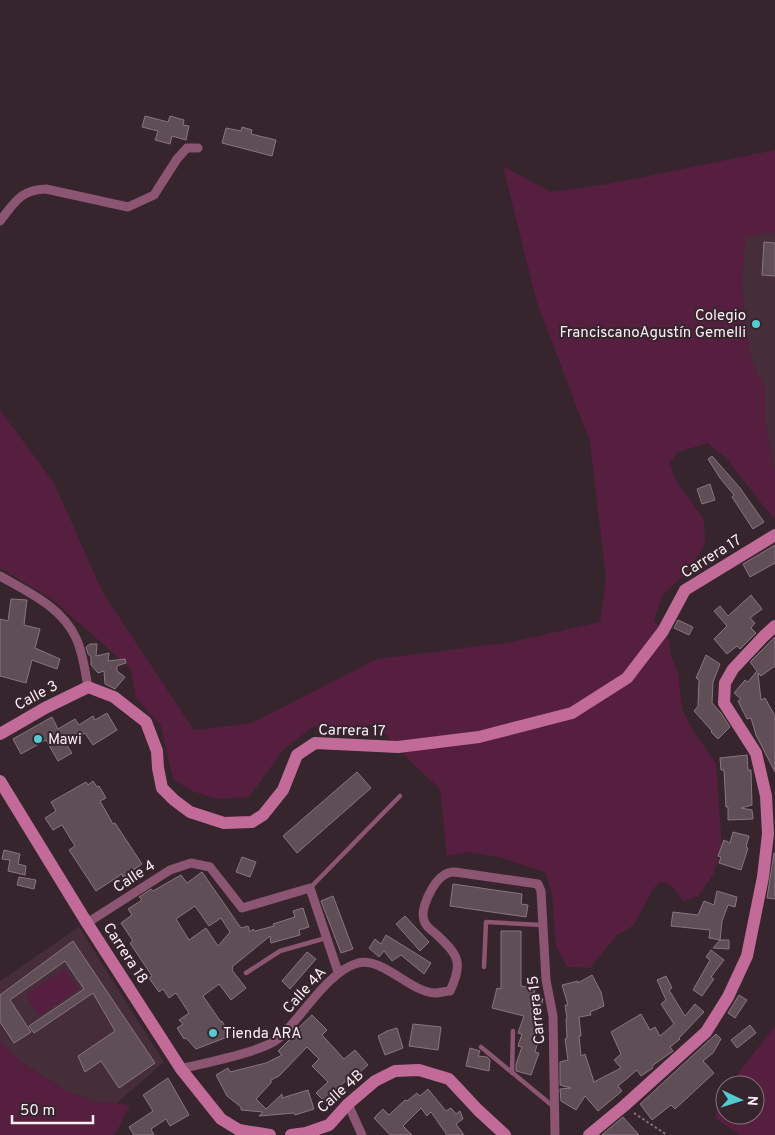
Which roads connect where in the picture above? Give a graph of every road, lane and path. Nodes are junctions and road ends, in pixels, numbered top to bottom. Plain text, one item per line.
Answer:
1 (198, 148) dead end
2 (0, 221) edge
3 (775, 535) edge
4 (0, 576) edge
5 (775, 626) edge
6 (88, 687) junction
7 (0, 734) edge
8 (0, 781) edge
9 (400, 796) dead end
10 (310, 888) junction
11 (87, 923) junction
12 (542, 925) junction
13 (326, 938) junction
14 (484, 967) dead end
15 (338, 972) junction
16 (246, 973) dead end
17 (513, 1031) dead end
18 (482, 1047) dead end
19 (181, 1069) junction
20 (512, 1073) junction
21 (348, 1104) junction
22 (624, 1106) junction
23 (555, 1108) junction
24 (270, 1135) edge
25 (292, 1135) edge
26 (362, 1135) edge
27 (505, 1135) edge
28 (555, 1135) edge
29 (589, 1135) edge
30 (667, 1135) edge

1 - 2 street
3 - 6 street, Carrera 17
4 - 6 street
5 - 22 street
6 - 7 street, Calle 3
8 - 11 street, Carrera 18
9 - 10 lane
10 - 11 street, Calle 4
10 - 13 street
11 - 19 street, Carrera 18
12 - 14 lane
12 - 15 street, Carrera 15
12 - 23 street, Carrera 15
13 - 15 street
13 - 16 lane
15 - 19 street, Calle 4A
17 - 20 lane
18 - 20 lane
19 - 24 street, Carrera 18
20 - 23 lane
21 - 25 street, Calle 4B
21 - 26 street
21 - 27 street, Calle 4B
22 - 29 street
22 - 30 path
23 - 28 street, Carrera 15

